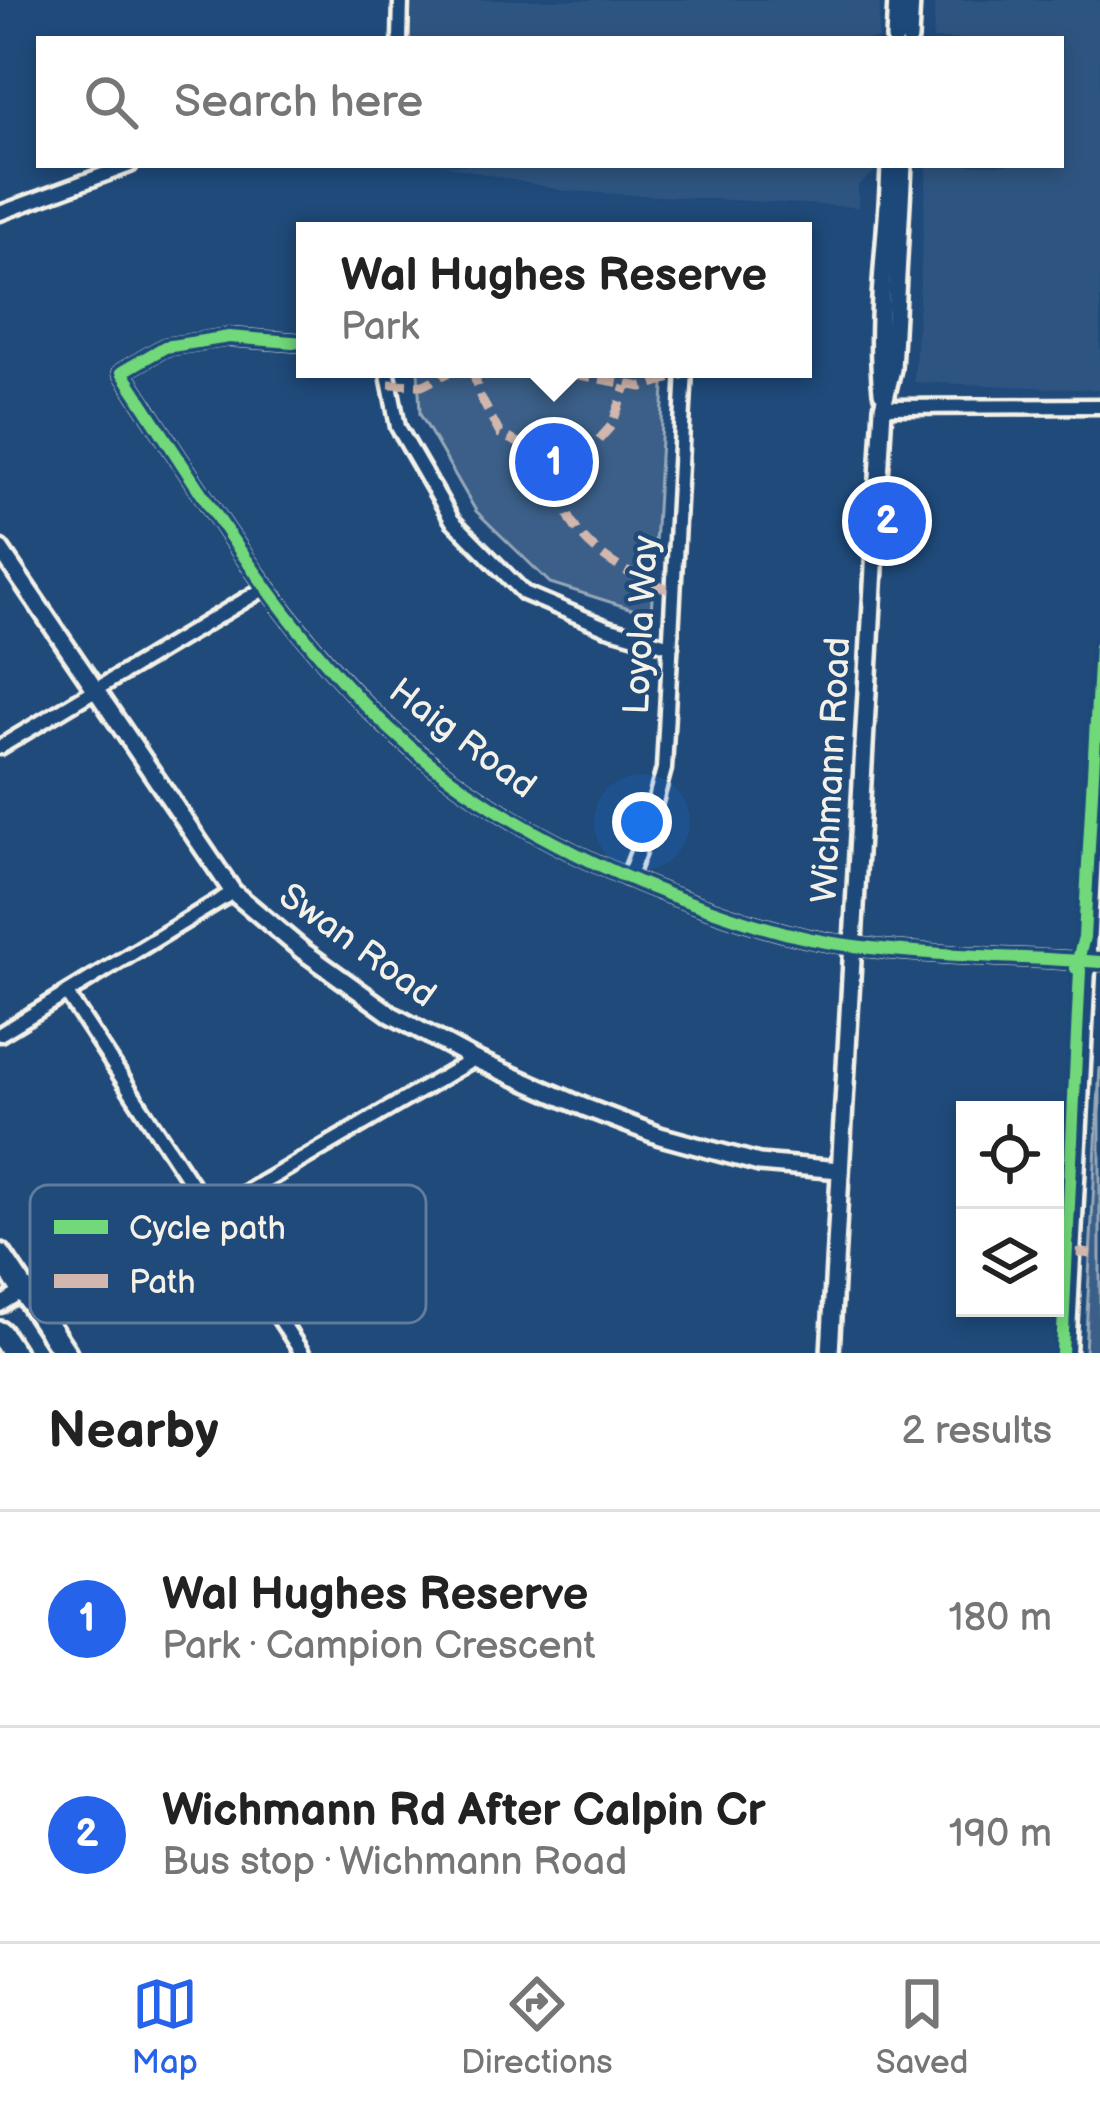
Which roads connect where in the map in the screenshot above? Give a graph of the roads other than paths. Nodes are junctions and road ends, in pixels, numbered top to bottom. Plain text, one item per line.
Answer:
1 (401, 0) edge
2 (897, 0) edge
3 (911, 0) edge
4 (400, 36) edge
5 (895, 36) edge
6 (909, 36) edge
7 (122, 168) edge
8 (890, 168) edge
9 (902, 168) edge
10 (0, 213) edge
11 (296, 342) edge
12 (389, 378) edge
13 (685, 378) edge
14 (1100, 406) edge
15 (884, 407) junction
16 (0, 549) edge
17 (266, 588) junction
18 (670, 646) junction
19 (95, 690) junction
20 (1100, 739) edge
21 (0, 747) edge
22 (628, 878) junction
23 (233, 892) junction
24 (851, 946) junction
25 (1093, 961) edge
26 (67, 994) junction
27 (0, 1034) edge
28 (474, 1059) junction
29 (840, 1170) junction
30 (193, 1185) edge
31 (259, 1185) edge
32 (0, 1255) edge
33 (24, 1290) junction
34 (30, 1299) edge
35 (0, 1305) edge
36 (45, 1323) edge
37 (282, 1323) edge
38 (0, 1334) edge
39 (13, 1353) edge
40 (64, 1353) edge
41 (302, 1353) edge
42 (830, 1353) edge
43 (1068, 1353) edge

1 - 4 street
2 - 5 street
3 - 6 street
7 - 10 street
8 - 15 street, Wichmann Road
9 - 15 street, Wichmann Road
11 - 17 street, Haig Road
12 - 18 street
13 - 18 street, Loyola Way
14 - 15 street
15 - 24 street, Wichmann Road
16 - 19 street, Swan Road
17 - 19 street
17 - 22 street, Haig Road
18 - 22 street, Loyola Way
19 - 21 street
19 - 23 street, Swan Road
20 - 25 street
22 - 24 street, Haig Road
23 - 26 street
23 - 28 street, Swan Road
24 - 25 street, Haig Road
24 - 29 street, Wichmann Road
25 - 43 street
26 - 27 street
26 - 30 street
28 - 29 street, Swan Road
28 - 31 street
29 - 42 street, Wichmann Road
32 - 33 highway
33 - 34 highway
33 - 35 street
36 - 40 highway
37 - 41 street
38 - 39 highway

